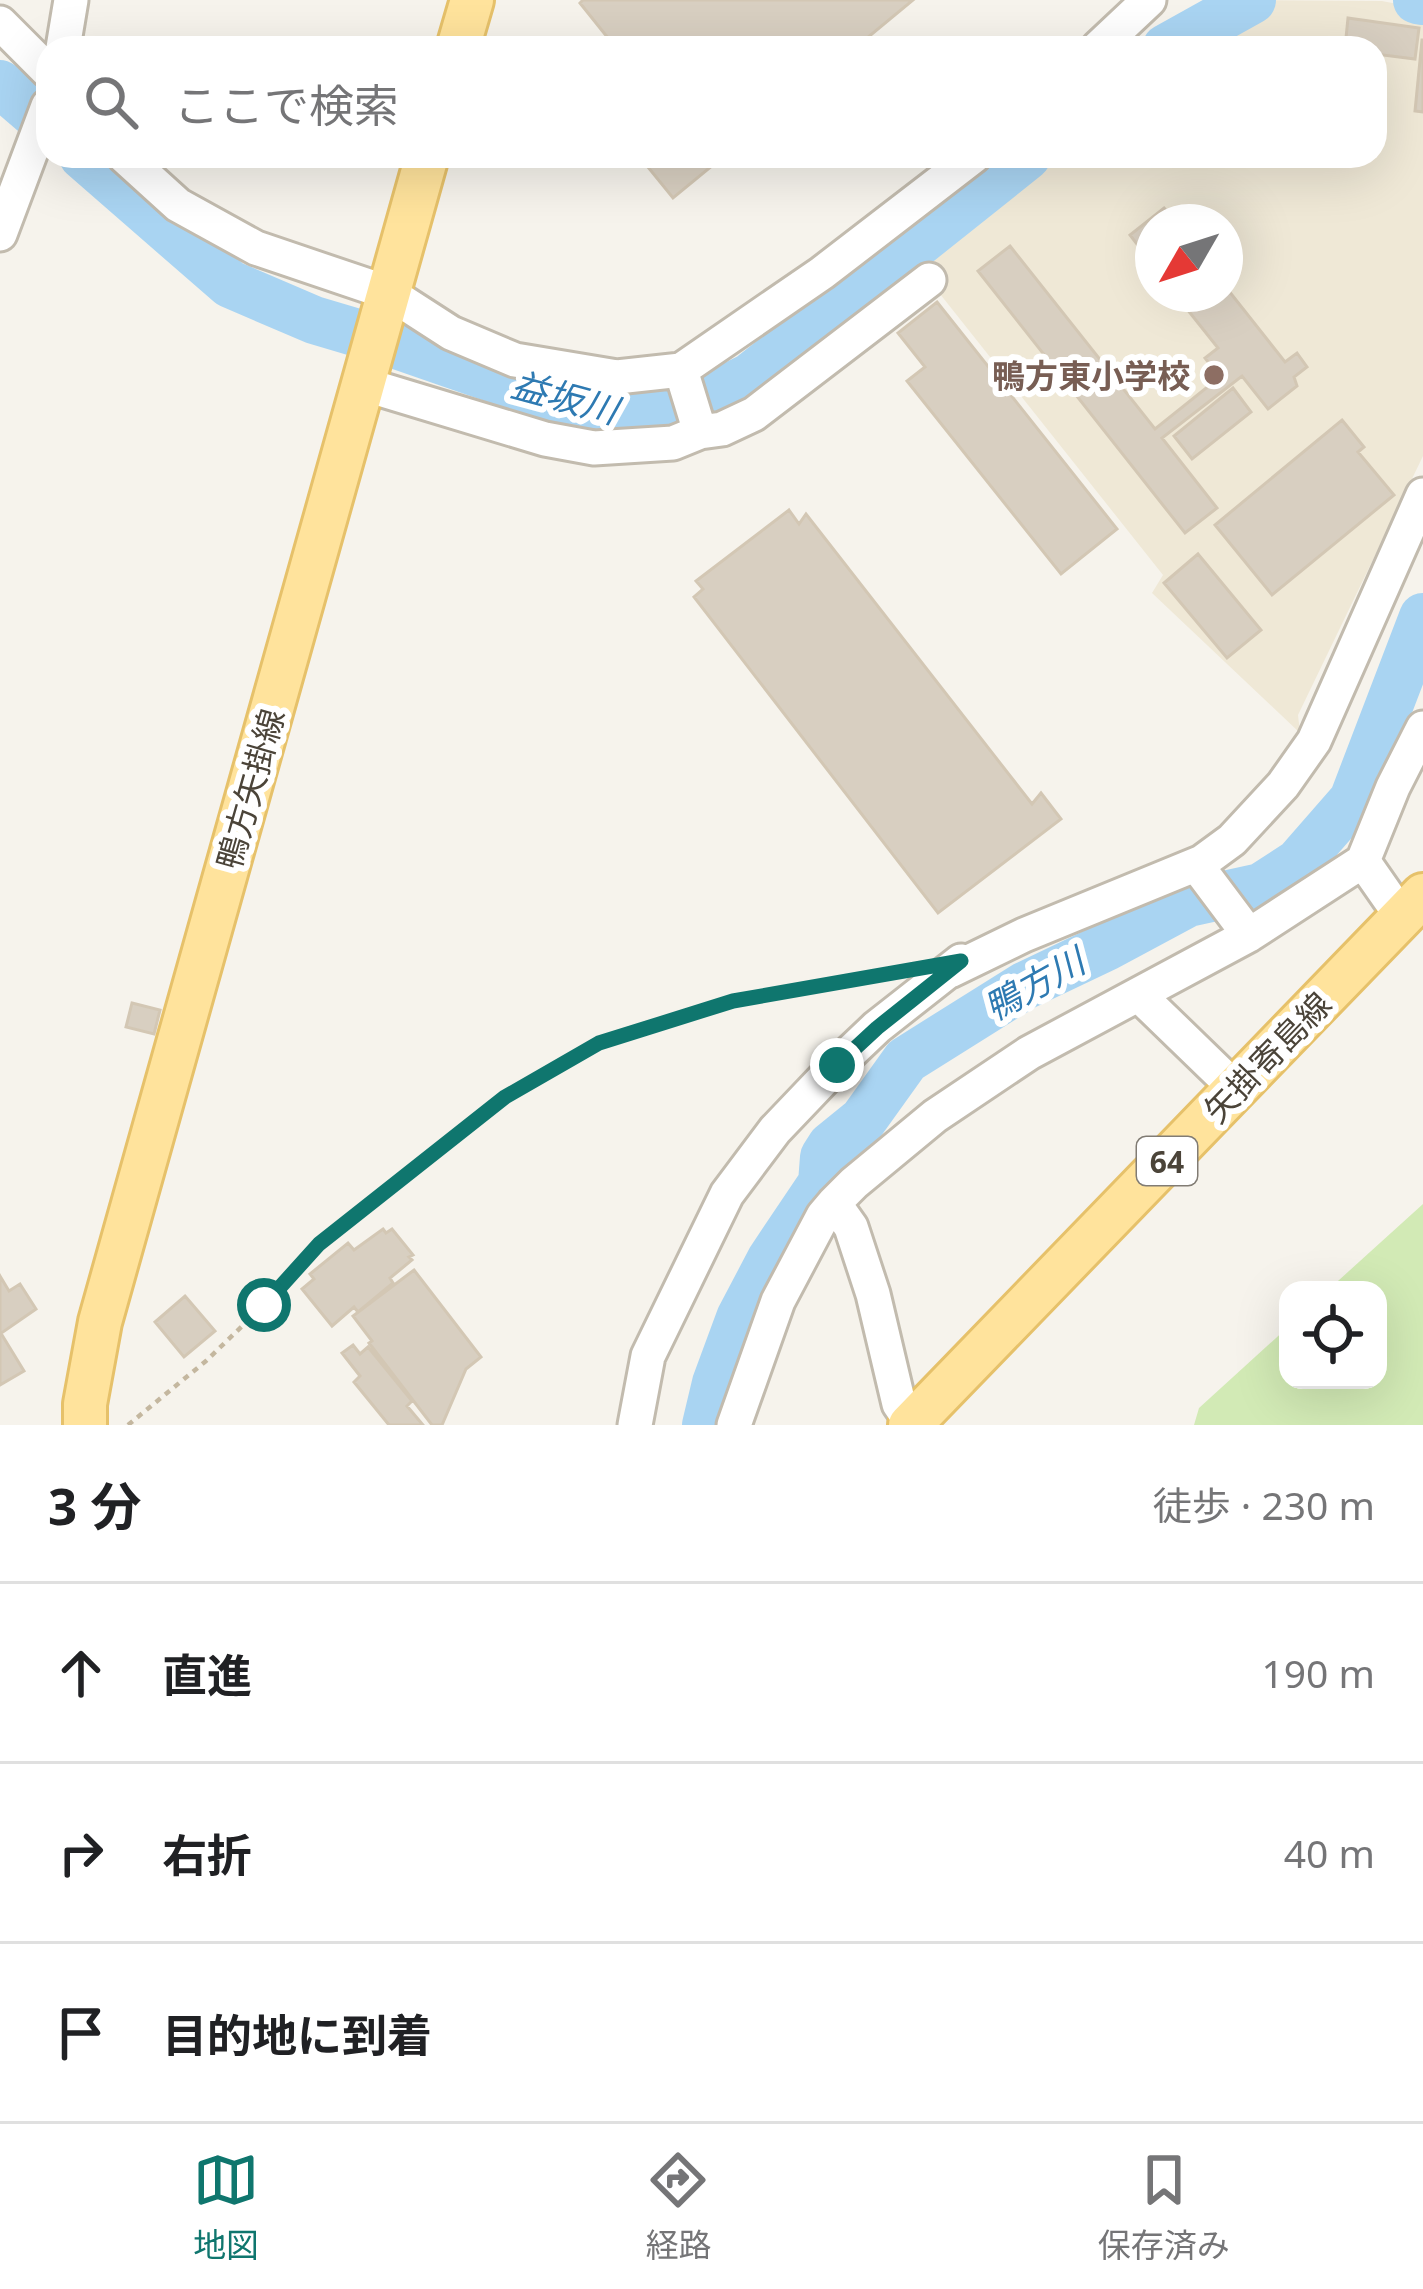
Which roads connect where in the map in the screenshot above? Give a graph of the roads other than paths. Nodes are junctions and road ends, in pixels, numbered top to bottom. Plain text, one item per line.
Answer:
1 (71, 0) edge
2 (472, 0) edge
3 (1149, 0) edge
4 (0, 23) edge
5 (65, 36) edge
6 (462, 36) edge
7 (1111, 36) edge
8 (36, 58) edge
9 (36, 138) edge
10 (137, 168) edge
11 (425, 168) edge
12 (958, 168) edge
13 (0, 235) edge
14 (929, 280) dead end
15 (388, 299) junction
16 (681, 370) junction
17 (367, 372) junction
18 (700, 431) junction
19 (1423, 495) edge
20 (1423, 728) edge
21 (1363, 861) junction
22 (1203, 869) junction
23 (1412, 906) edge
24 (1249, 935) junction
25 (1140, 996) junction
26 (1236, 1089) junction
27 (834, 1203) junction
28 (911, 1424) edge
29 (85, 1425) edge
30 (634, 1425) edge
31 (734, 1425) edge

1 - 5 street
2 - 6 main road
3 - 7 street
4 - 8 street
9 - 13 street
10 - 15 street
11 - 15 main road, 鴨方矢掛線
12 - 16 street
14 - 18 street
15 - 16 street
15 - 17 main road, 鴨方矢掛線
16 - 18 street
17 - 18 street
17 - 29 main road, 鴨方矢掛線
19 - 22 street
20 - 21 street
21 - 23 street
21 - 24 street
22 - 24 street
22 - 30 street
23 - 26 main road, 矢掛寄島線 / 64
24 - 25 street
25 - 26 street
25 - 27 street
26 - 28 main road, 矢掛寄島線 / 64
27 - 28 street
27 - 31 street

